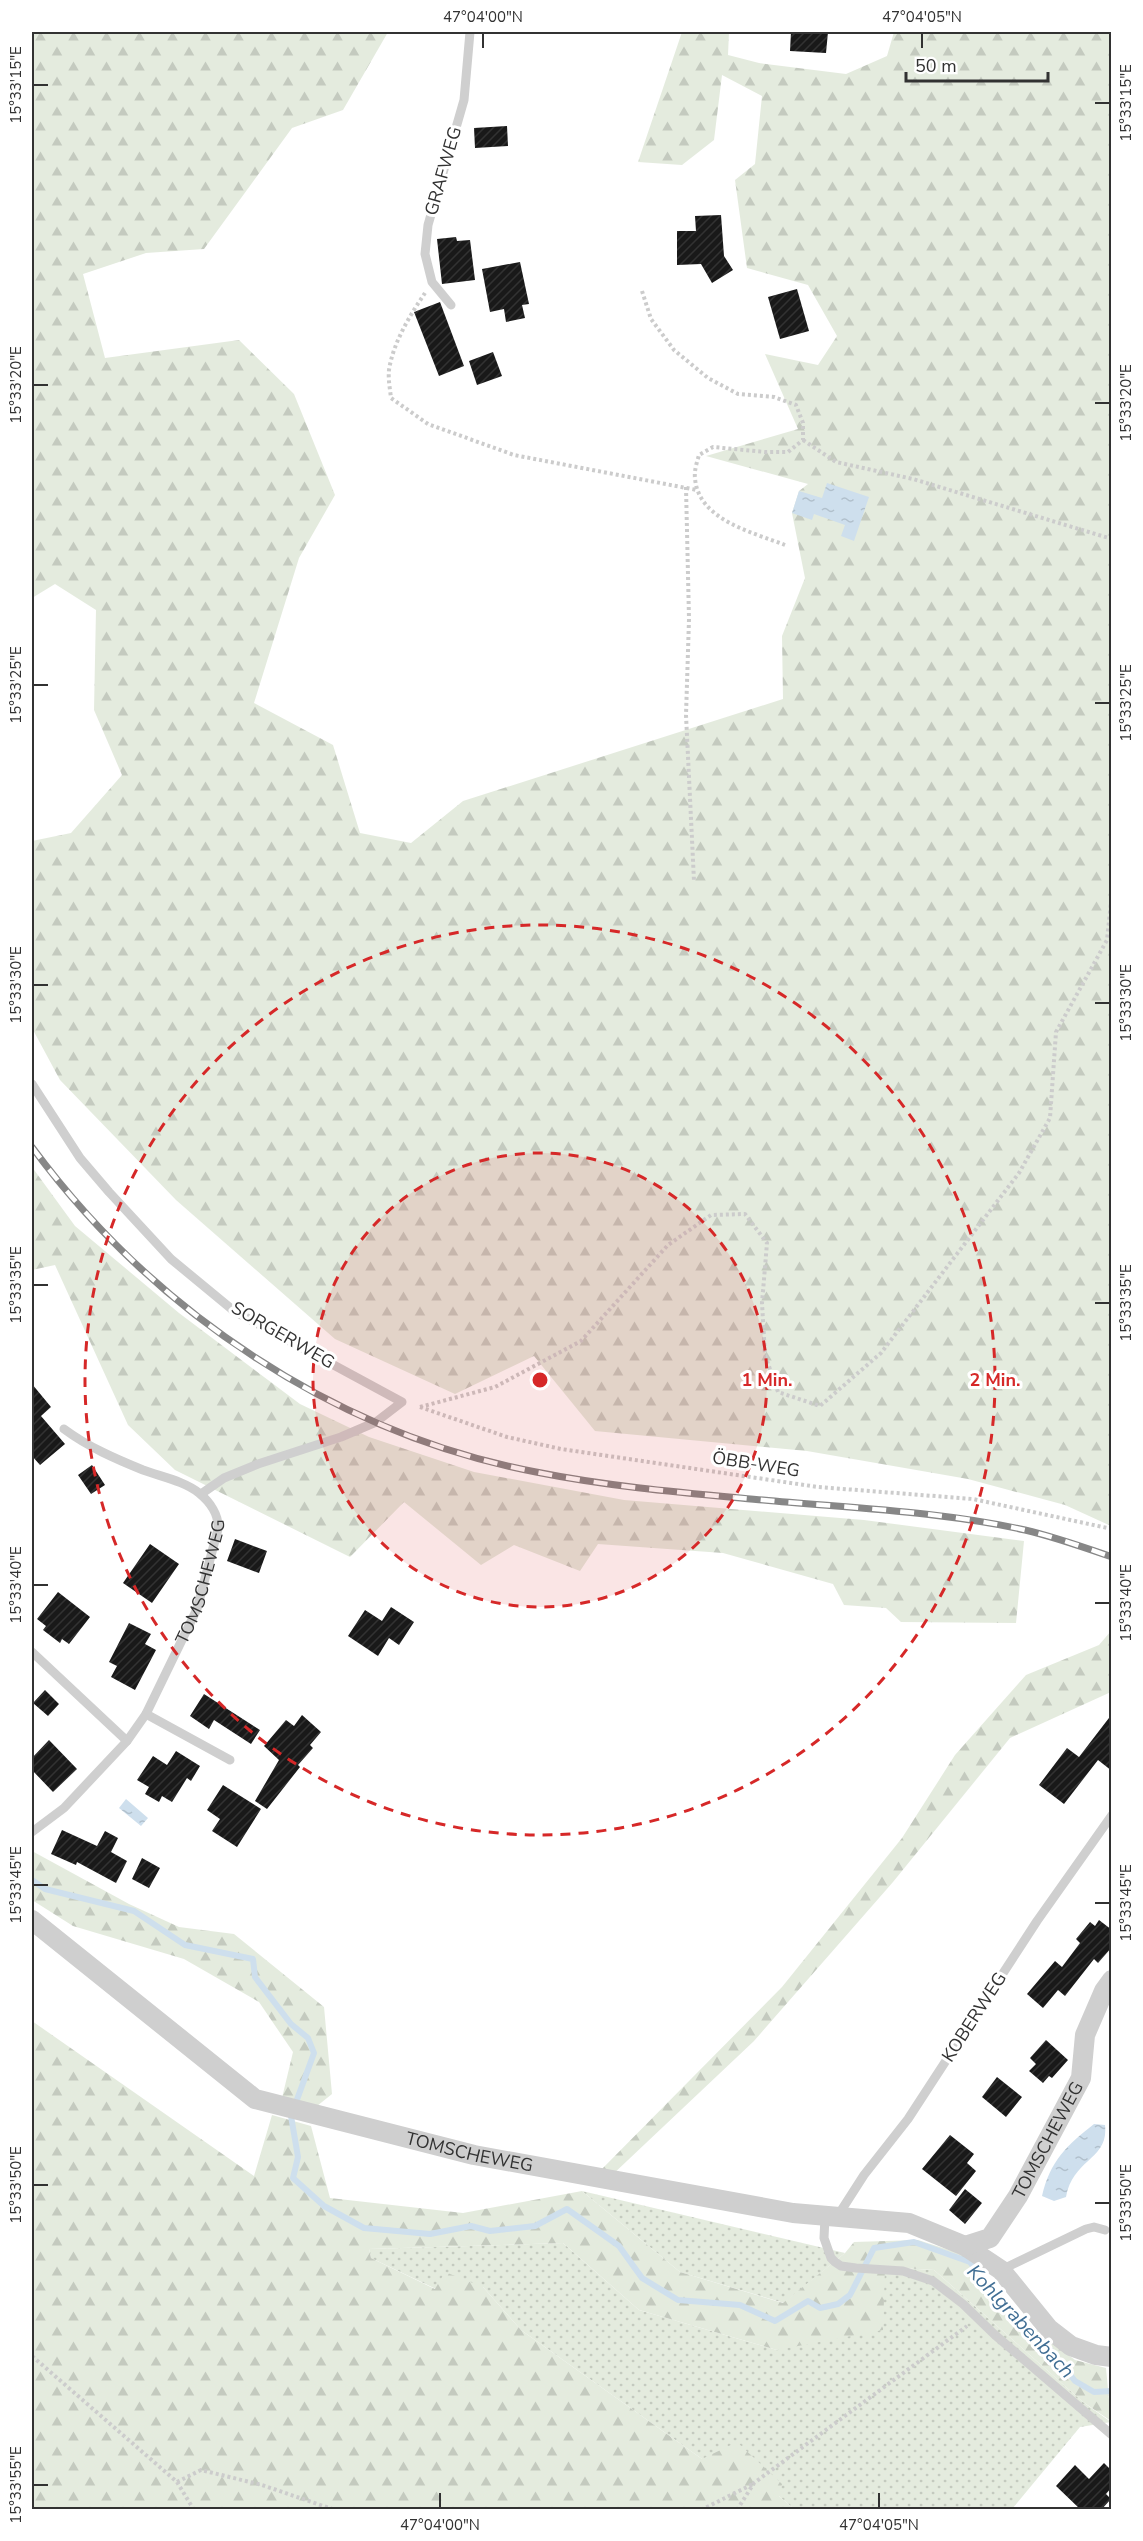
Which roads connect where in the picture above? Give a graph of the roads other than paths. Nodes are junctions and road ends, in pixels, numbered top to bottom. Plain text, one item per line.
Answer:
1 (470, 32) edge
2 (450, 305) dead end
3 (32, 1084) edge
4 (64, 1429) dead end
5 (201, 1494) junction
6 (32, 1652) edge
7 (146, 1714) junction
8 (127, 1741) junction
9 (230, 1760) dead end
10 (1112, 1815) edge
11 (32, 1832) edge
12 (32, 1920) edge
13 (1112, 1980) edge
14 (830, 2218) junction
15 (1105, 2230) dead end
16 (965, 2246) junction
17 (1001, 2270) junction
18 (1112, 2357) edge
19 (1112, 2435) edge

1 - 2 lane, GRAFWEG
3 - 5 lane, SORGERWEG
4 - 5 lane, TOMSCHEWEG
5 - 7 lane, TOMSCHEWEG
6 - 8 lane
7 - 8 lane, TOMSCHEWEG
7 - 9 lane
8 - 11 lane, TOMSCHEWEG
10 - 14 lane, KOBERWEG
12 - 14 street, TOMSCHEWEG
13 - 16 street, TOMSCHEWEG
14 - 16 street, TOMSCHEWEG
14 - 19 lane
15 - 17 lane
16 - 17 street, TOMSCHEWEG
17 - 18 street, TOMSCHEWEG

